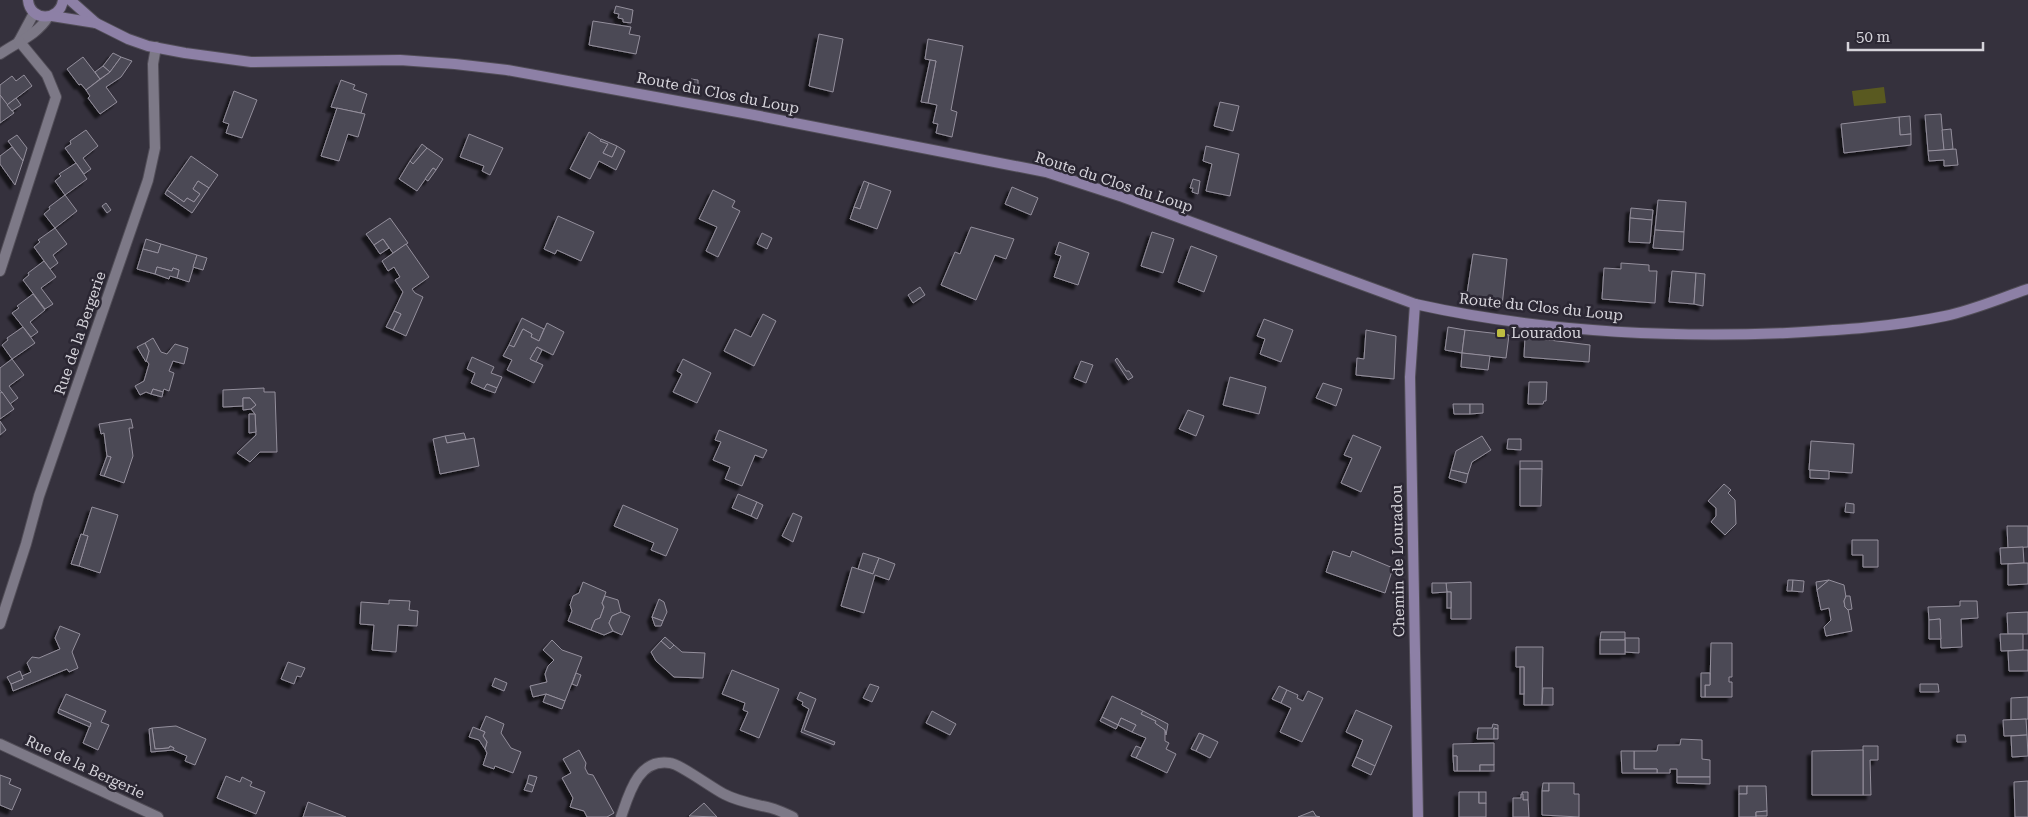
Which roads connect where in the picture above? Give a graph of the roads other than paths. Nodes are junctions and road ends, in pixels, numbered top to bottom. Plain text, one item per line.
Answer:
1 (63, 0) edge
2 (70, 0) edge
3 (26, 1) edge
4 (34, 13) junction
5 (50, 16) junction
6 (96, 23) junction
7 (19, 41) junction
8 (152, 46) junction
9 (0, 54) edge
10 (0, 271) edge
11 (2028, 289) edge
12 (1415, 304) junction
13 (0, 624) edge
14 (0, 744) edge
15 (158, 817) edge
16 (621, 817) edge
17 (793, 817) edge
18 (1418, 817) edge

1 - 5 street
2 - 6 street, Route du Clos du Loup
3 - 4 street
4 - 5 street, Route du Clos du Loup
4 - 7 street
5 - 6 street, Route du Clos du Loup
5 - 7 street
6 - 8 street, Route du Clos du Loup
7 - 9 street
7 - 10 street
8 - 12 street, Route du Clos du Loup
8 - 13 street, Rue de la Bergerie
11 - 12 street, Route du Clos du Loup
12 - 18 street, Chemin de Louradou
14 - 15 street, Rue de la Bergerie
16 - 17 street

